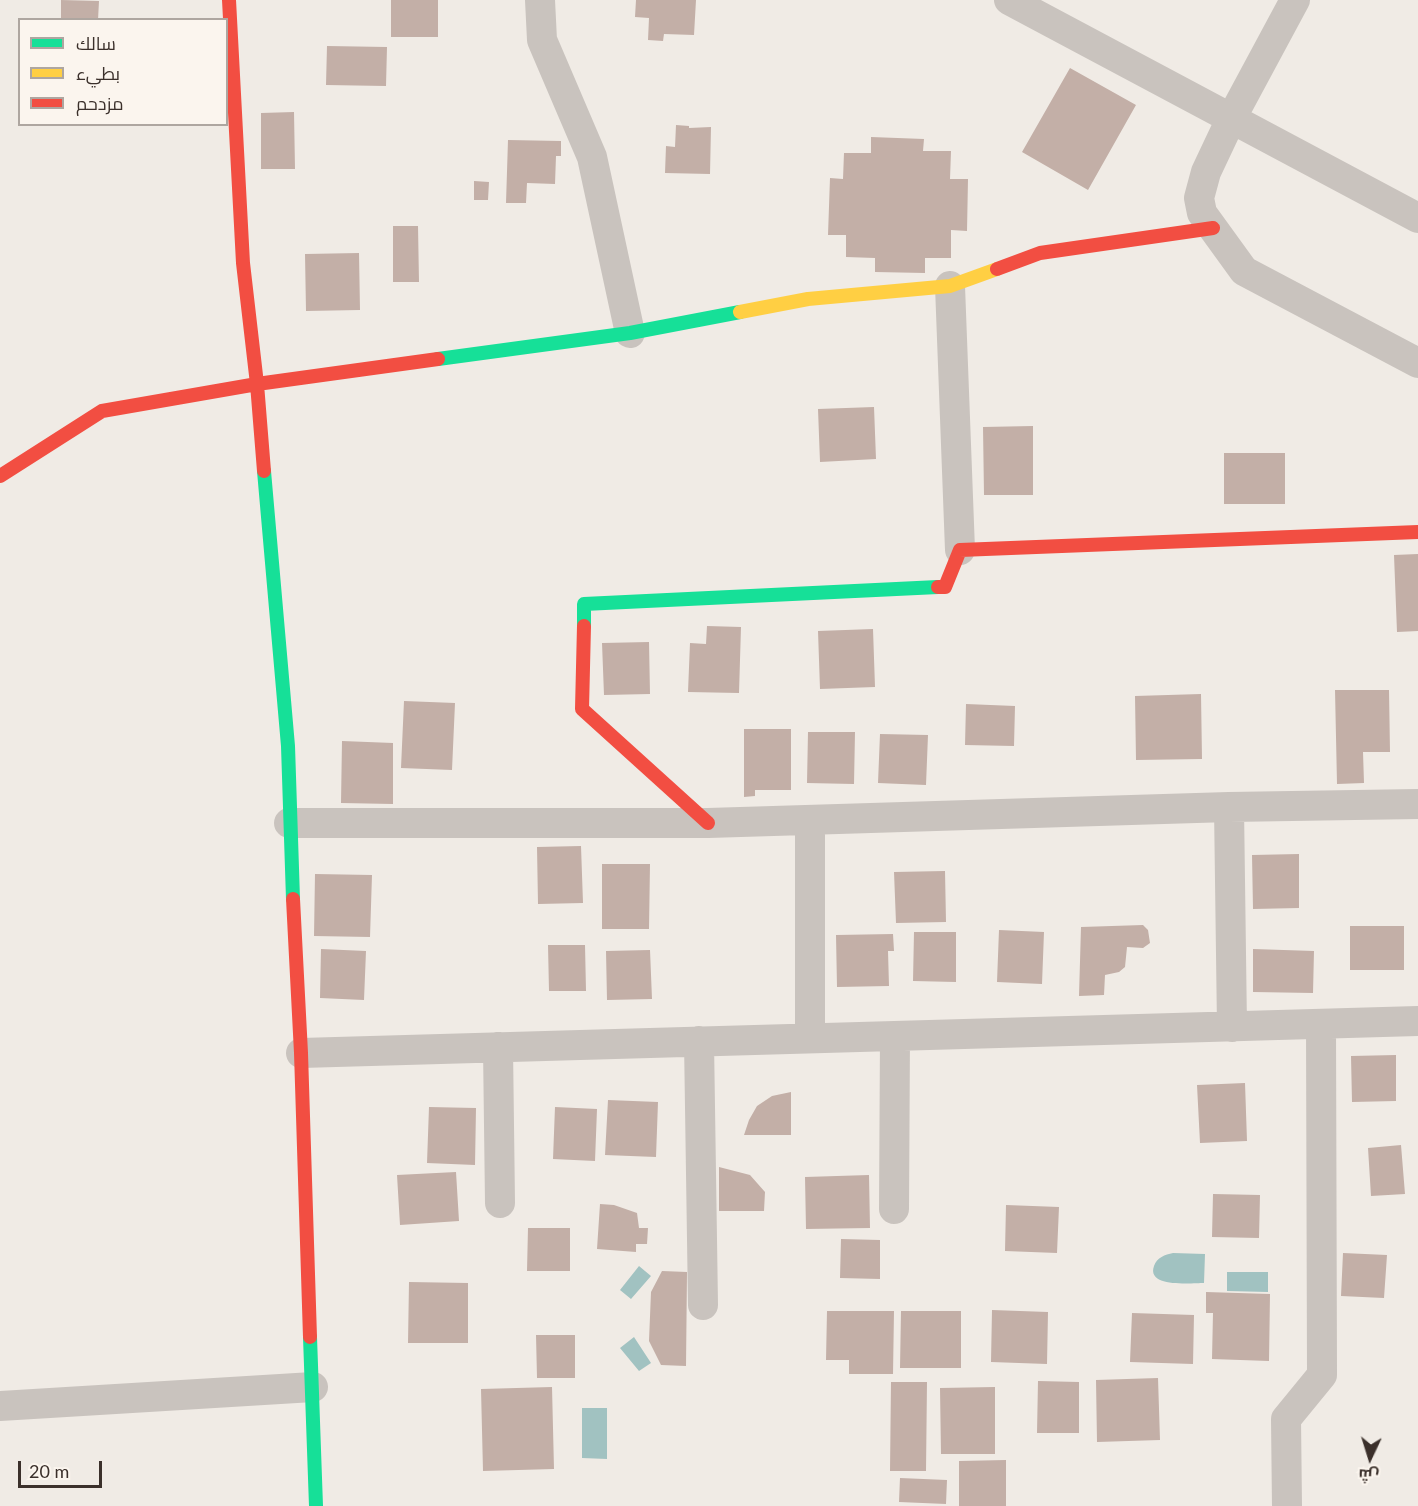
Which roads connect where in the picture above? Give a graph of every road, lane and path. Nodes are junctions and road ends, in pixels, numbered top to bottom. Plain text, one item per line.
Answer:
1 (229, 0) edge
2 (540, 0) edge
3 (1010, 0) edge
4 (1295, 0) edge
5 (1231, 119) junction
6 (1418, 218) edge
7 (1213, 228) junction
8 (950, 286) junction
9 (630, 333) junction
10 (1418, 363) edge
11 (257, 384) junction
12 (0, 476) edge
13 (1418, 532) edge
14 (960, 550) junction
15 (1418, 804) edge
16 (1229, 807) junction
17 (810, 820) junction
18 (708, 823) junction
19 (289, 824) junction
20 (1418, 1021) edge
21 (1321, 1025) junction
22 (1232, 1027) junction
23 (895, 1036) junction
24 (810, 1038) junction
25 (699, 1041) junction
26 (498, 1047) junction
27 (301, 1053) junction
28 (500, 1203) dead end
29 (894, 1209) dead end
30 (703, 1305) dead end
31 (312, 1387) junction
32 (0, 1406) edge
33 (316, 1506) edge
34 (1287, 1506) edge

1 - 11 street
2 - 9 street
3 - 5 street
4 - 5 street
5 - 6 street
5 - 7 street
7 - 8 street
7 - 10 street
8 - 9 street
8 - 14 street
9 - 11 street
11 - 12 street
11 - 19 street
13 - 14 street
14 - 18 street
15 - 16 street
16 - 17 street
16 - 22 street
17 - 18 street
17 - 24 street
18 - 19 street
19 - 27 street
20 - 21 street
21 - 22 street
21 - 34 street
22 - 23 street
23 - 24 street
23 - 29 street
24 - 25 street
25 - 26 street
25 - 30 street
26 - 27 street
26 - 28 street
27 - 31 street
31 - 32 street
31 - 33 street

